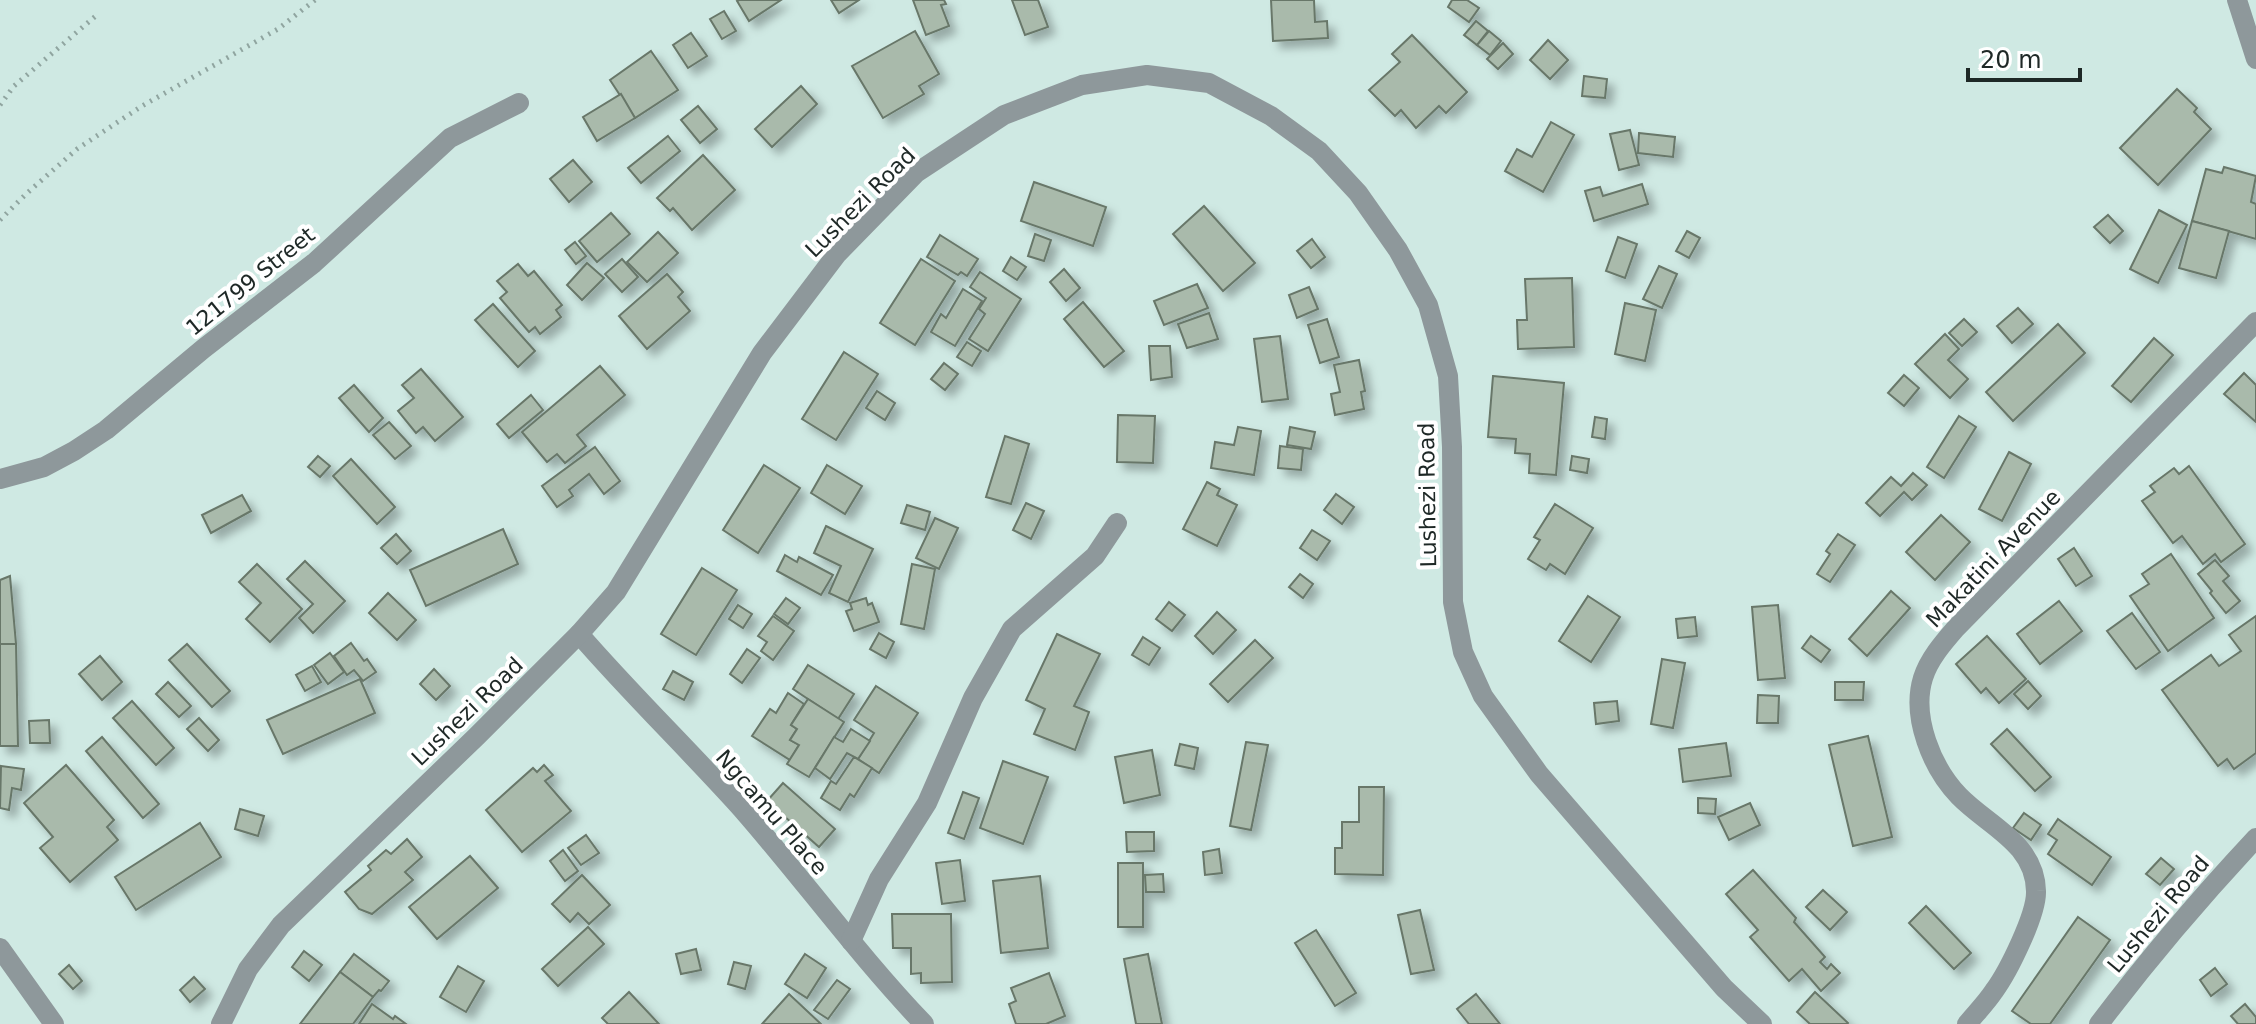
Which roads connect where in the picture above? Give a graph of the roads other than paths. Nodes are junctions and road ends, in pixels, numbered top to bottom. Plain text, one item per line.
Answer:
1 (2237, 0) edge
2 (2256, 59) edge
3 (519, 103) dead end
4 (2256, 322) edge
5 (0, 479) edge
6 (1117, 523) dead end
7 (579, 634) junction
8 (2256, 838) edge
9 (851, 941) junction
10 (0, 948) edge
11 (54, 1024) edge
12 (221, 1024) edge
13 (924, 1024) edge
14 (1762, 1024) edge
15 (1967, 1024) edge
16 (2099, 1024) edge

1 - 2 street
3 - 5 street, 121799 Street
4 - 15 street, Makatini Avenue
6 - 9 street
7 - 9 street, Ngcamu Place
7 - 12 street, Lushezi Road
7 - 14 street, Lushezi Road
8 - 16 street, Lushezi Road
9 - 13 street, Ngcamu Place
10 - 11 street

